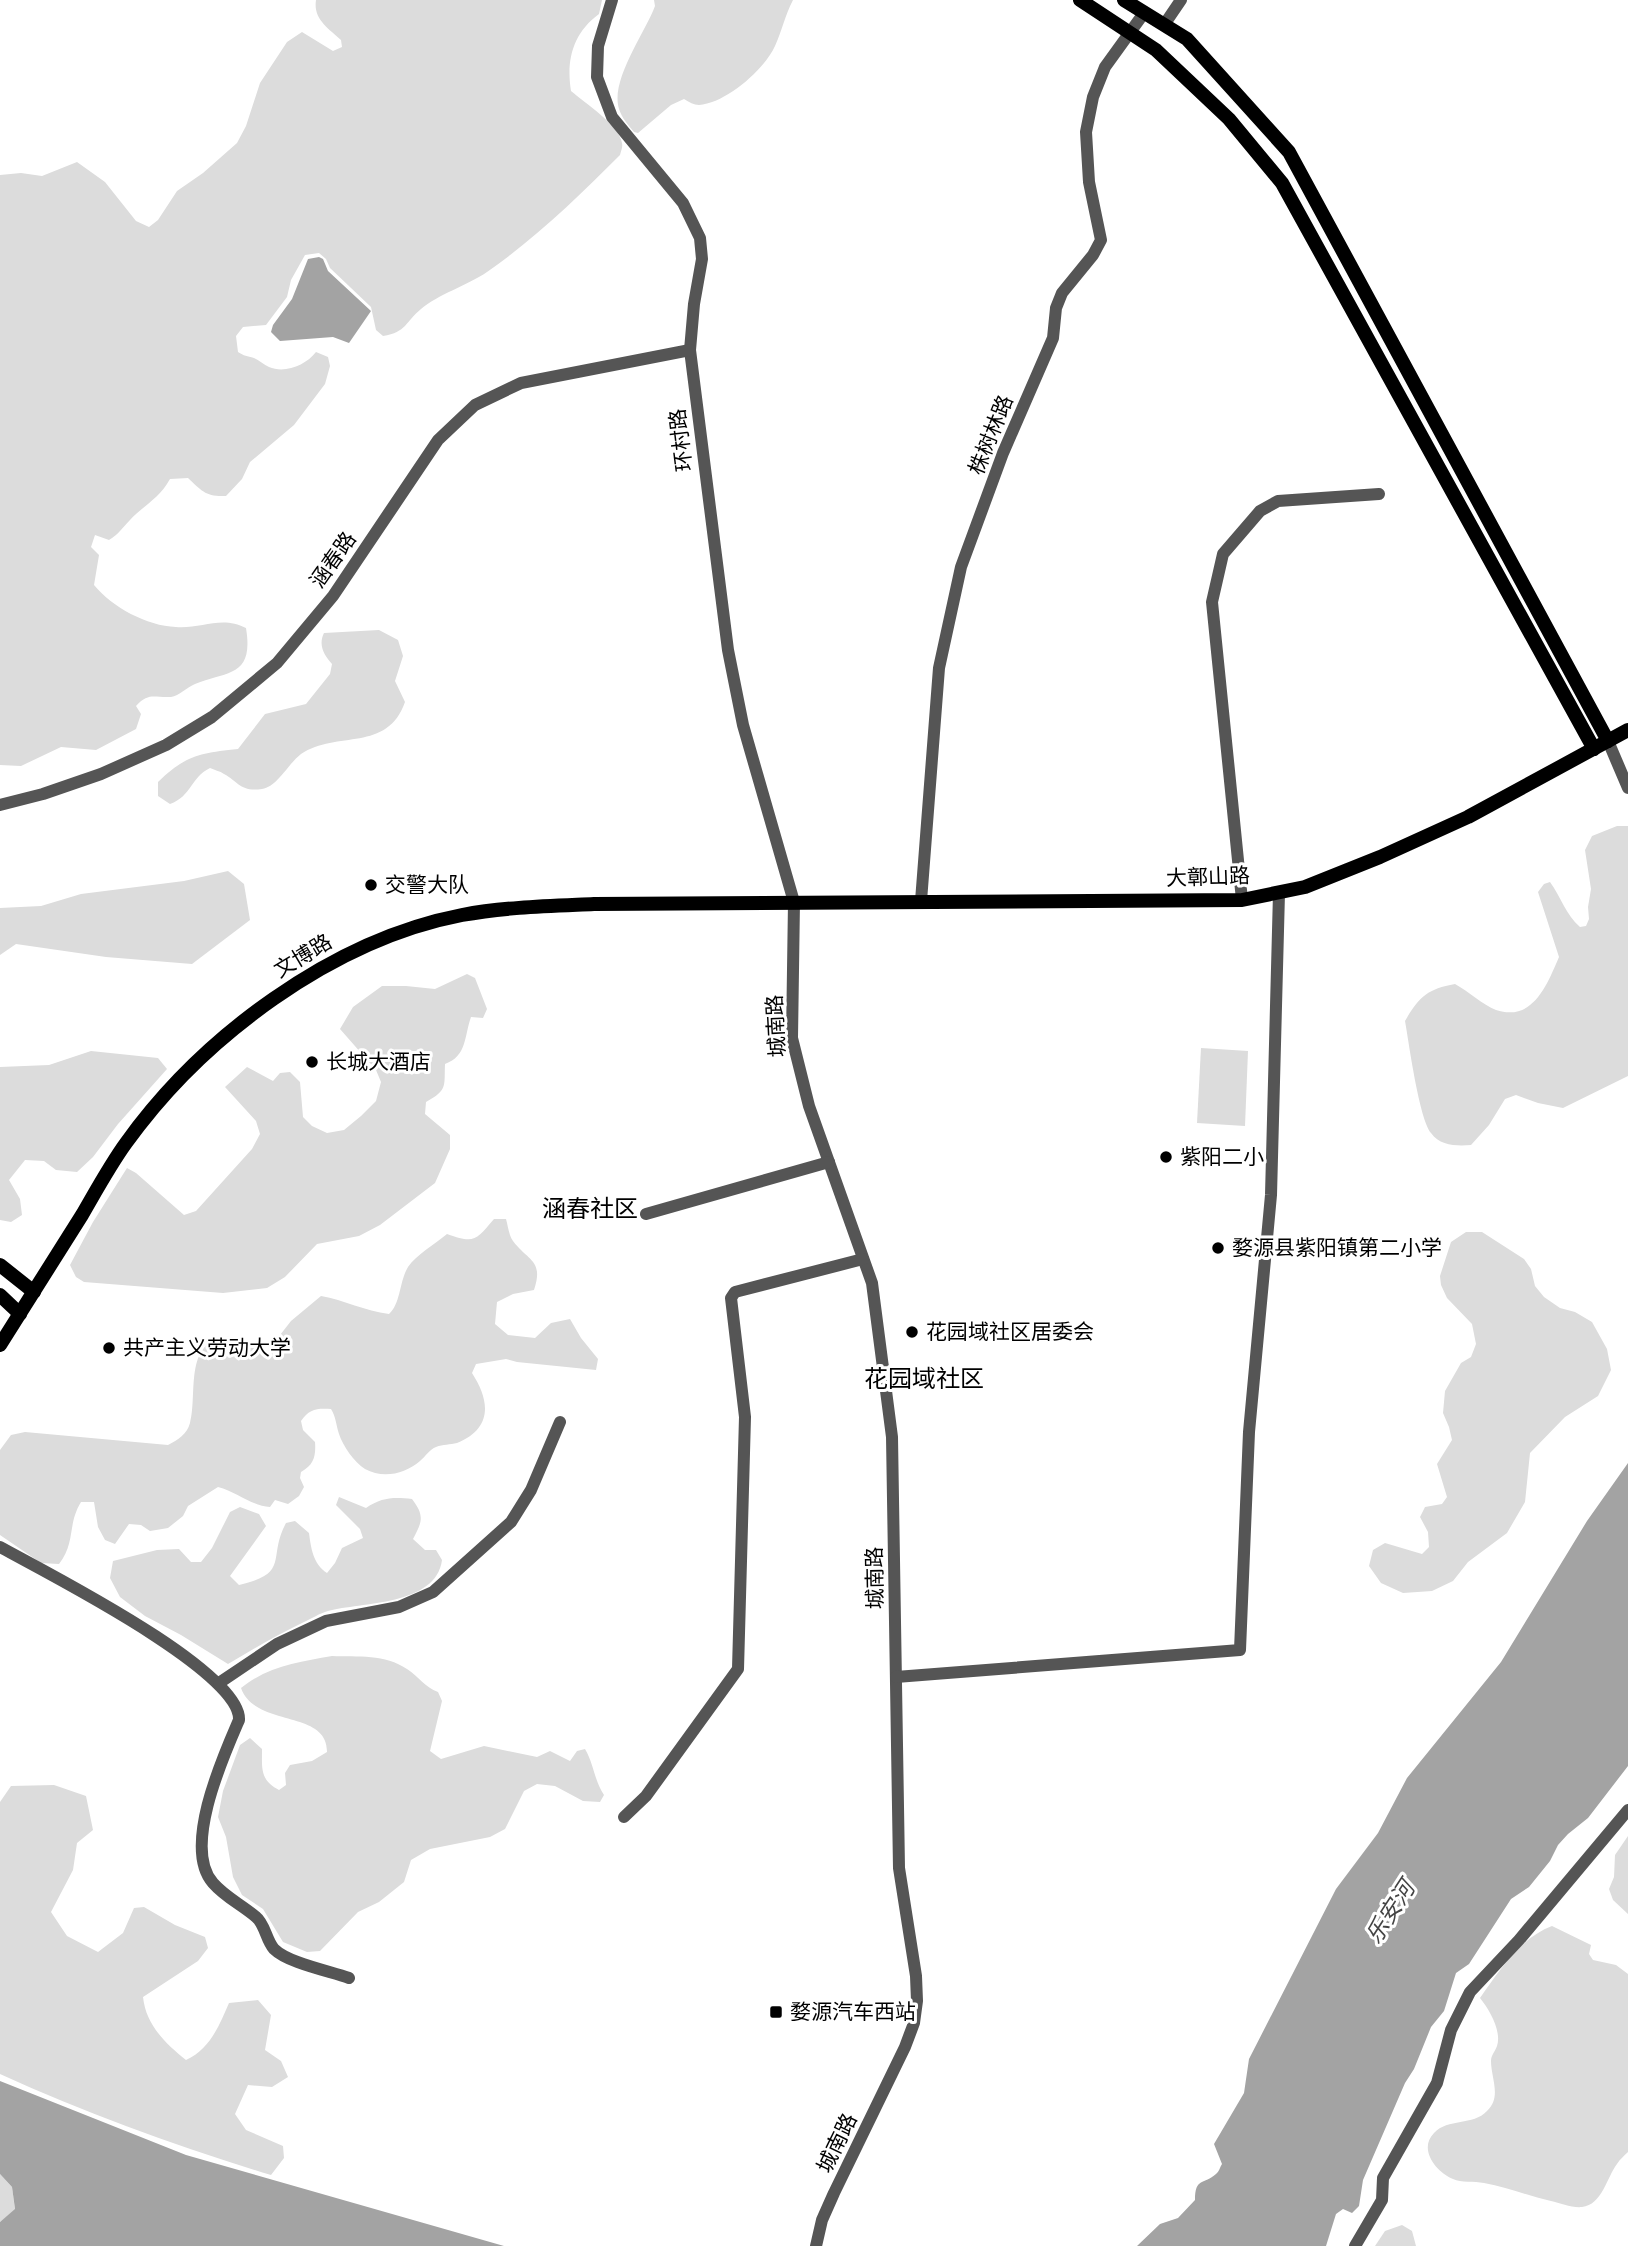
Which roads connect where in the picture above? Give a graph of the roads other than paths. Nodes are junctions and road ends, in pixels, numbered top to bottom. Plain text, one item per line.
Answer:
1 (612, 0) edge
2 (1080, 0) edge
3 (1124, 0) edge
4 (1181, 0) edge
5 (1144, 13) junction
6 (1164, 24) junction
7 (1130, 33) junction
8 (690, 350) junction
9 (1379, 494) dead end
10 (1628, 730) edge
11 (1608, 741) junction
12 (1594, 749) junction
13 (1628, 788) edge
14 (0, 805) edge
15 (1279, 893) junction
16 (1242, 900) junction
17 (921, 901) junction
18 (794, 902) junction
19 (829, 1162) junction
20 (646, 1214) dead end
21 (863, 1259) junction
22 (0, 1265) edge
23 (34, 1292) junction
24 (0, 1295) edge
25 (20, 1314) junction
26 (0, 1345) edge
27 (560, 1422) dead end
28 (0, 1547) edge
29 (896, 1677) junction
30 (219, 1683) junction
31 (1628, 1810) edge
32 (624, 1817) dead end
33 (349, 1978) dead end
34 (816, 2246) edge
35 (1354, 2246) edge

1 - 8 street, 环村路
2 - 7 main road
3 - 5 main road
4 - 6 street
5 - 6 main road
5 - 7 street, 株树林路
6 - 11 main road
7 - 12 main road
7 - 17 street, 株树林路
8 - 14 street, 涵春路
8 - 18 street, 环村路
9 - 16 street
10 - 11 main road, 大鄣山路
11 - 12 main road, 大鄣山路
11 - 13 street
12 - 15 main road, 大鄣山路
15 - 16 main road, 大鄣山路
15 - 29 street
16 - 17 main road, 大鄣山路
17 - 18 main road, 大鄣山路
18 - 19 street, 城南路
18 - 23 main road, 文博路
19 - 20 street
19 - 21 street, 城南路
21 - 29 street, 城南路
21 - 32 street
22 - 23 main road
23 - 25 main road, 文博路
24 - 25 main road
25 - 26 main road, 文博路
27 - 30 street
28 - 30 street
29 - 34 street, 城南路
30 - 33 street
31 - 35 street

